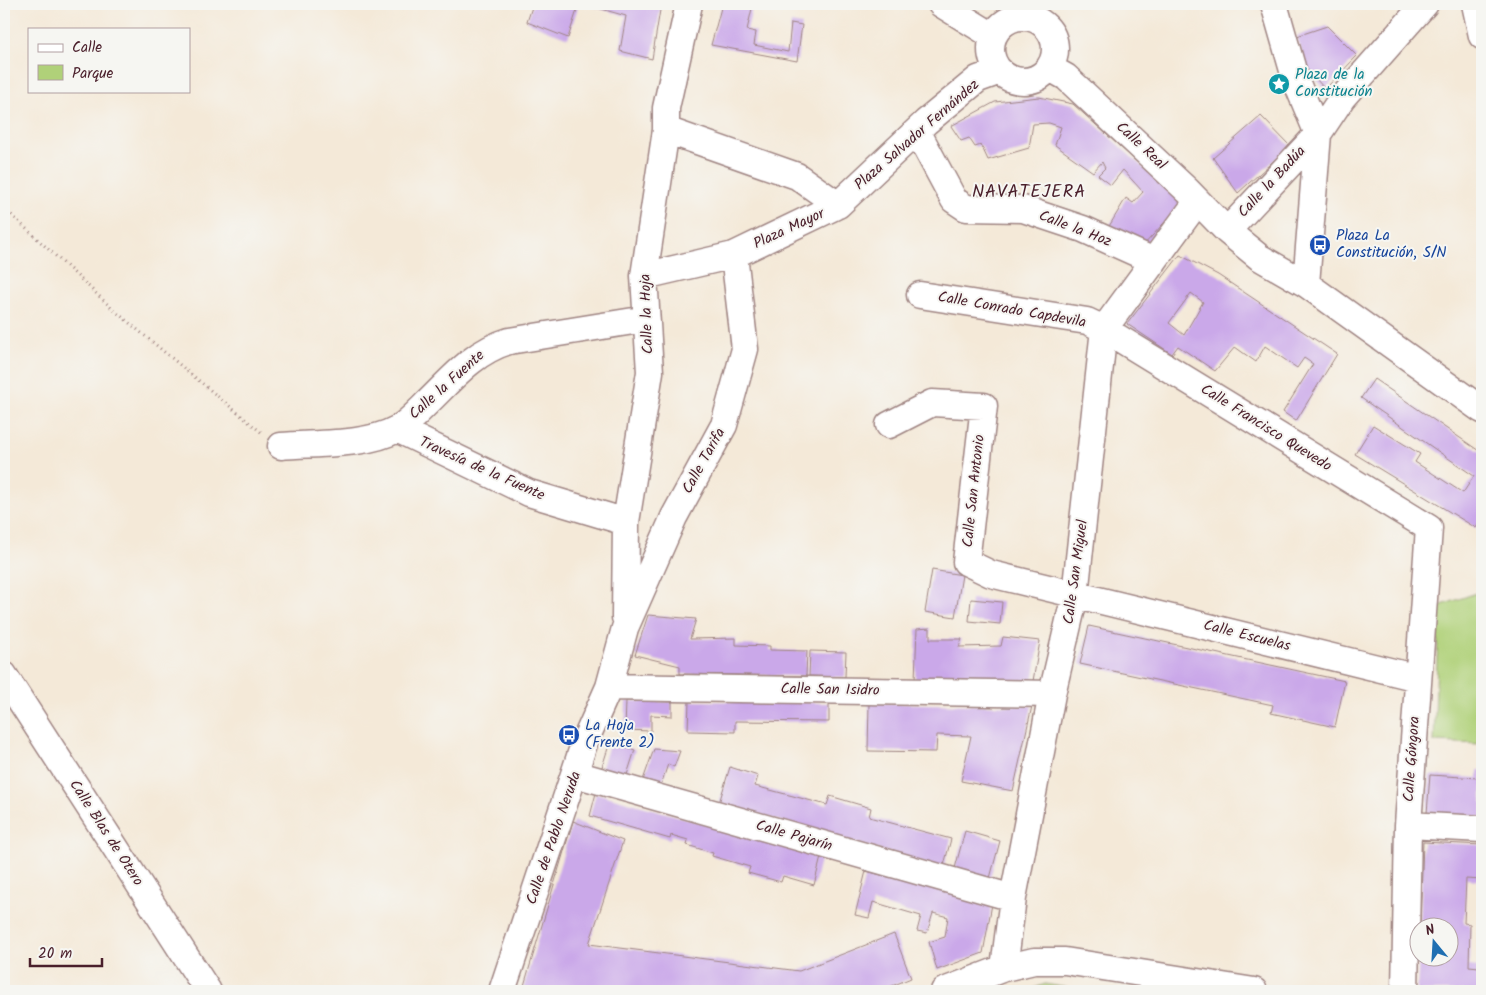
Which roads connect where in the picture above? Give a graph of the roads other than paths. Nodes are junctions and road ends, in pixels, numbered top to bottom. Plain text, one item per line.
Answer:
1 (689, 4) edge
2 (941, 4) edge
3 (1425, 4) edge
4 (1475, 4) edge
5 (1275, 8) edge
6 (1027, 11) edge
7 (993, 36) junction
8 (1482, 36) edge
9 (1050, 68) junction
10 (1000, 71) junction
11 (666, 130) junction
12 (917, 131) junction
13 (1318, 134) junction
14 (1197, 202) junction
15 (838, 205) junction
16 (1227, 231) junction
17 (734, 255) junction
18 (1154, 261) junction
19 (644, 276) junction
20 (1306, 284) junction
21 (920, 295) dead end
22 (646, 319) junction
23 (1104, 329) junction
24 (1482, 410) edge
25 (889, 425) dead end
26 (396, 429) junction
27 (281, 446) road end
28 (626, 522) junction
29 (1429, 528) joint
30 (1075, 594) junction
31 (625, 628) junction
32 (4, 675) edge
33 (1418, 678) junction
34 (609, 686) junction
35 (1052, 694) junction
36 (575, 774) junction
37 (1408, 825) junction
38 (1482, 829) edge
39 (1012, 898) junction
40 (1004, 968) junction
41 (208, 991) edge
42 (502, 991) edge
43 (944, 991) edge
44 (1254, 991) edge
45 (1405, 991) edge

1 - 11 street, Calle la Hoja
2 - 7 street
3 - 13 street, Calle la Badúa
4 - 8 street
5 - 13 street
6 - 7 street
6 - 9 street
7 - 10 street
9 - 10 street
9 - 14 street, Calle Real
10 - 12 street, Plaza Salvador Fernández
11 - 15 street, Plaza Mayor
11 - 19 street, Calle la Hoja
12 - 15 street, Plaza Salvador Fernández
12 - 18 street, Calle la Hoz
13 - 16 street, Calle la Badúa
13 - 20 street, Calle la Badúa
14 - 16 street, Calle Real
14 - 18 street
15 - 17 street, Plaza Mayor
16 - 20 street
17 - 19 street, Plaza Mayor
17 - 31 street, Calle Tarifa
18 - 23 street
19 - 22 street, Calle la Hoja
20 - 24 street
21 - 23 street, Calle Conrado Capdevila
22 - 26 street, Calle la Fuente
22 - 28 street, Calle la Hoja
23 - 29 street, Calle Francisco Quevedo
23 - 30 street, Calle San Miguel
25 - 30 street, Calle San Antonio
26 - 27 street, Calle la Fuente
26 - 28 street, Travesía de la Fuente
28 - 31 street, Calle la Hoja
29 - 33 street, Calle Góngora
30 - 33 street, Calle Escuelas
30 - 35 street, Calle San Miguel
31 - 34 street, Calle de Pablo Neruda
32 - 41 street, Calle Blas de Otero
33 - 37 street, Calle Góngora
34 - 35 street, Calle San Isidro
34 - 36 street, Calle de Pablo Neruda
35 - 39 street, Calle San Miguel
36 - 39 street, Calle Pajarín
36 - 42 street, Calle de Pablo Neruda
37 - 38 street
37 - 45 street, Calle Góngora
39 - 40 street, Calle San Miguel
40 - 43 street
40 - 44 street

